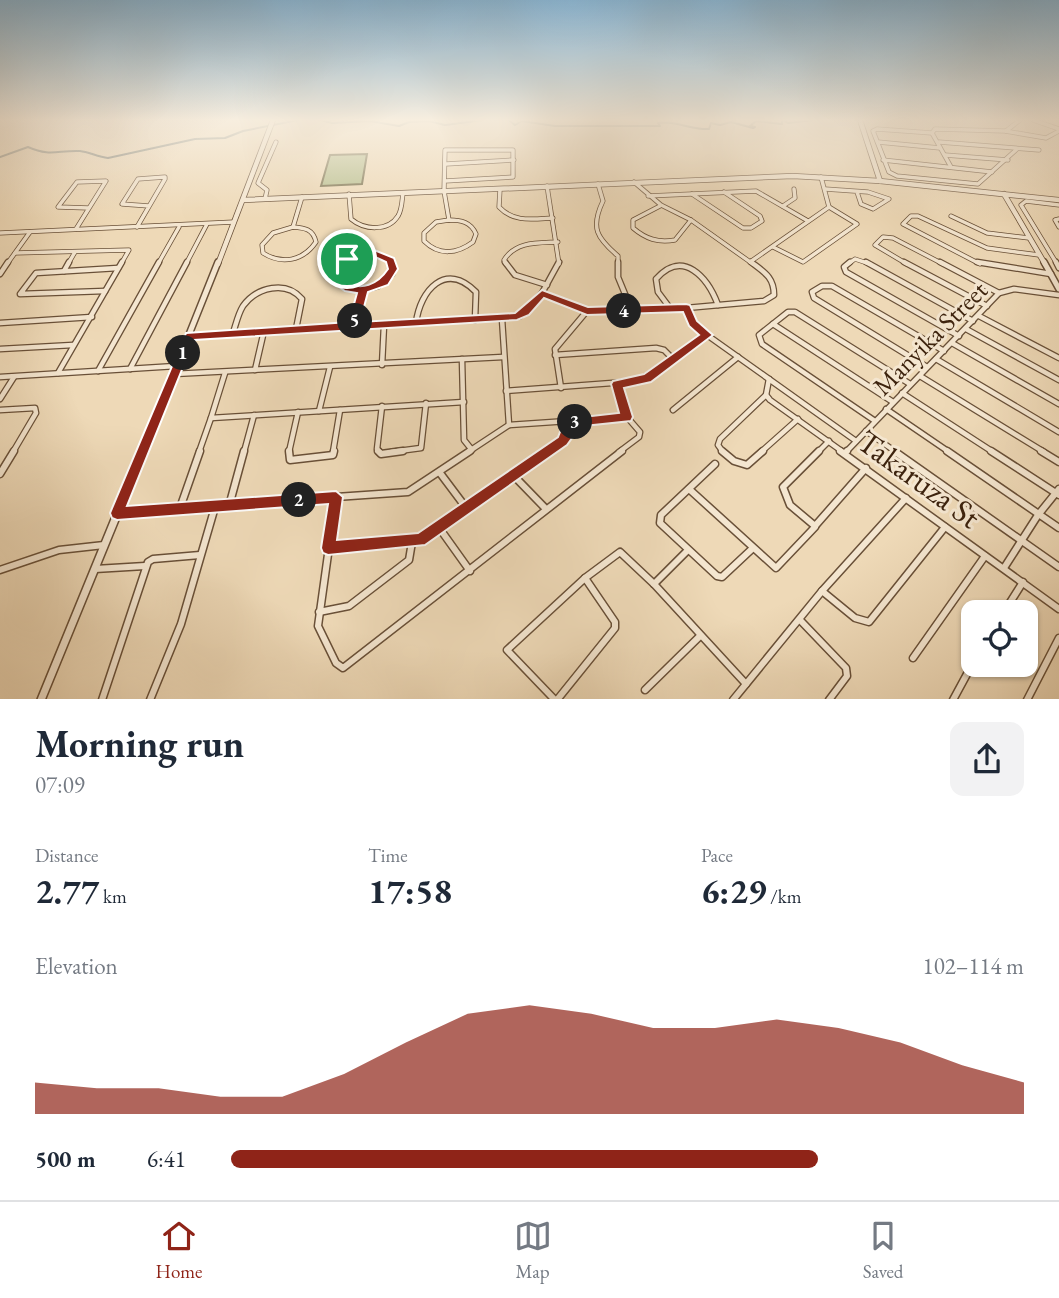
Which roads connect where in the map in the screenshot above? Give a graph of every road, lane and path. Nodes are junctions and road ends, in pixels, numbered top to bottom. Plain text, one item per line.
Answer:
1 (261, 153) edge
2 (271, 153) edge
3 (445, 153) edge
4 (512, 153) edge
5 (871, 153) edge
6 (881, 153) edge
7 (1014, 153) edge
8 (945, 155) joint
9 (514, 160) junction
10 (883, 160) junction
11 (1008, 160) junction
12 (446, 164) junction
13 (951, 167) junction
14 (992, 172) junction
15 (821, 177) junction
16 (933, 180) junction
17 (445, 181) junction
18 (880, 181) junction
19 (635, 182) junction
20 (598, 184) junction
21 (547, 186) junction
22 (938, 188) junction
23 (500, 189) junction
24 (794, 189) dead end
25 (825, 189) junction
26 (444, 191) junction
27 (402, 192) junction
28 (724, 192) junction
29 (858, 192) junction
30 (349, 194) junction
31 (692, 194) junction
32 (1003, 194) junction
33 (647, 195) junction
34 (302, 197) junction
35 (265, 199) junction
36 (243, 200) junction
37 (1059, 202) edge
38 (661, 205) junction
39 (149, 206) junction
40 (783, 206) junction
41 (829, 207) junction
42 (1011, 207) junction
43 (89, 208) junction
44 (1022, 208) junction
45 (951, 216) dead end
46 (553, 218) junction
47 (1059, 219) edge
48 (449, 220) junction
49 (691, 220) junction
50 (808, 221) junction
51 (234, 222) junction
52 (207, 224) junction
53 (179, 226) junction
54 (136, 227) junction
55 (293, 227) junction
56 (1059, 227) edge
57 (76, 229) junction
58 (31, 231) junction
59 (0, 233) edge
60 (1029, 238) junction
61 (558, 242) junction
62 (773, 247) junction
63 (75, 251) junction
64 (15, 253) junction
65 (1039, 254) junction
66 (750, 262) junction
67 (119, 268) junction
68 (1059, 268) edge
69 (64, 271) junction
70 (0, 274) edge
71 (1054, 276) edge
72 (547, 285) junction
73 (1059, 289) edge
74 (363, 290) junction
75 (106, 291) junction
76 (542, 293) junction
77 (999, 293) junction
78 (1059, 295) edge
79 (718, 305) junction
80 (987, 306) junction
81 (686, 308) junction
82 (670, 309) junction
83 (587, 311) junction
84 (632, 311) junction
85 (979, 316) junction
86 (92, 317) junction
87 (502, 319) junction
88 (475, 320) junction
89 (973, 321) junction
90 (0, 323) edge
91 (416, 323) junction
92 (773, 324) junction
93 (354, 326) junction
94 (384, 326) junction
95 (295, 329) junction
96 (966, 329) junction
97 (264, 331) junction
98 (233, 333) junction
99 (707, 335) junction
100 (190, 336) junction
101 (959, 336) junction
102 (952, 343) junction
103 (74, 345) junction
104 (0, 349) edge
105 (944, 351) junction
106 (555, 355) junction
107 (503, 357) junction
108 (738, 357) junction
109 (1059, 358) edge
110 (462, 359) junction
111 (674, 359) junction
112 (936, 359) junction
113 (382, 365) junction
114 (176, 366) junction
115 (330, 367) junction
116 (927, 367) junction
117 (130, 370) junction
118 (255, 370) junction
119 (98, 371) junction
120 (58, 373) junction
121 (225, 373) junction
122 (174, 374) junction
123 (920, 375) junction
124 (15, 376) junction
125 (0, 377) edge
126 (769, 379) junction
127 (1059, 380) edge
128 (617, 384) junction
129 (910, 384) junction
130 (561, 388) junction
131 (506, 391) junction
132 (902, 393) junction
133 (766, 395) junction
134 (0, 399) edge
135 (464, 402) junction
136 (893, 402) junction
137 (426, 403) junction
138 (1059, 404) edge
139 (382, 406) junction
140 (886, 409) junction
141 (0, 410) edge
142 (340, 410) junction
143 (673, 410) dead end
144 (320, 411) junction
145 (298, 412) junction
146 (254, 415) junction
147 (627, 417) junction
148 (211, 418) junction
149 (798, 419) junction
150 (875, 421) junction
151 (569, 423) junction
152 (509, 425) junction
153 (866, 431) junction
154 (1059, 432) edge
155 (829, 441) junction
156 (856, 441) junction
157 (472, 450) junction
158 (845, 453) junction
159 (1059, 462) edge
160 (715, 464) dead end
161 (866, 468) junction
162 (440, 472) junction
163 (0, 474) edge
164 (514, 476) junction
165 (689, 489) junction
166 (1058, 493) edge
167 (336, 497) junction
168 (906, 498) junction
169 (229, 506) junction
170 (215, 507) junction
171 (180, 508) junction
172 (467, 509) junction
173 (546, 509) junction
174 (117, 513) junction
175 (1038, 515) junction
176 (815, 526) junction
177 (945, 527) junction
178 (1059, 528) edge
179 (440, 529) junction
180 (412, 542) junction
181 (1023, 542) junction
182 (105, 544) junction
183 (328, 548) junction
184 (752, 548) junction
185 (687, 551) junction
186 (200, 555) junction
187 (985, 556) junction
188 (145, 566) junction
189 (1059, 567) edge
190 (1004, 568) junction
191 (95, 569) junction
192 (0, 570) edge
193 (470, 571) junction
194 (586, 578) junction
195 (1023, 582) junction
196 (654, 584) junction
197 (822, 591) junction
198 (1012, 600) edge
199 (1059, 609) edge
200 (319, 612) junction
201 (800, 620) junction
202 (700, 635) junction
203 (1059, 638) edge
204 (913, 658) dead end
205 (965, 677) edge
206 (746, 684) junction
207 (645, 690) dead end
208 (41, 699) edge
209 (102, 699) edge
210 (150, 699) edge
211 (556, 699) edge
212 (733, 699) edge
213 (829, 699) edge
214 (953, 699) edge
215 (1027, 699) edge

1 - 36 street
2 - 35 street
3 - 12 street
4 - 9 street
5 - 18 street
6 - 10 street
7 - 11 street
8 - 11 street
8 - 13 street
9 - 12 street
9 - 17 street
10 - 13 street
10 - 16 street
11 - 14 street
12 - 17 street
13 - 14 street
14 - 16 street
15 - 18 street
15 - 19 street
15 - 25 street
16 - 22 street
17 - 26 street
18 - 22 street
19 - 20 street
19 - 33 street
20 - 21 street
20 - 84 street
21 - 23 street
21 - 46 street
22 - 32 street
23 - 26 street
23 - 46 street
24 - 40 street
25 - 29 street
25 - 41 street
26 - 27 street
26 - 48 street
27 - 30 street
27 - 30 street
28 - 31 street
28 - 31 street
28 - 40 street
29 - 29 street
30 - 34 street
31 - 33 street
32 - 37 street
32 - 42 street
33 - 38 street
34 - 35 street
34 - 55 street
35 - 36 street
36 - 51 street
37 - 44 street
38 - 49 street
38 - 49 street
39 - 39 street
39 - 54 street
40 - 50 street
41 - 50 street
41 - 62 street
42 - 44 street
42 - 60 street
43 - 43 street
43 - 57 street
44 - 68 street
45 - 60 street
46 - 61 street
47 - 56 street
48 - 48 street
49 - 66 street
50 - 62 street
51 - 52 street
51 - 100 street
52 - 53 street
52 - 117 street
53 - 54 street
53 - 119 street
54 - 57 street
55 - 55 street
57 - 58 street
58 - 59 street
58 - 64 street
60 - 65 street
61 - 72 street
61 - 72 street
62 - 66 street
63 - 64 street
63 - 67 street
63 - 69 street
64 - 70 street
65 - 71 street
65 - 71 street
66 - 79 street
67 - 69 street
67 - 75 street
69 - 75 street
71 - 73 street
72 - 76 street
74 - 74 street
74 - 93 street
75 - 86 street
76 - 83 street
76 - 87 street
77 - 78 street, Manyika Street
77 - 80 street, Manyika Street
77 - 80 street
79 - 81 street
79 - 82 street
80 - 85 street, Manyika Street
81 - 82 street
81 - 99 street
82 - 84 street
83 - 84 street
83 - 106 street
85 - 89 street, Manyika Street
85 - 109 street
86 - 90 street
86 - 103 street
87 - 88 street
87 - 107 street
88 - 91 street
88 - 91 street
89 - 96 street, Manyika Street
89 - 101 street
91 - 94 street
92 - 129 street
92 - 136 street
92 - 150 street
93 - 94 street
93 - 95 street
94 - 113 street
95 - 97 street
95 - 98 street
96 - 101 street, Manyika Street
96 - 127 street
97 - 98 street
97 - 118 street
98 - 100 street
99 - 108 street
99 - 111 street
100 - 114 street
101 - 102 street, Manyika Street
102 - 105 street, Manyika Street
102 - 138 street
103 - 104 street
103 - 120 street
105 - 112 street, Manyika Street
105 - 116 street
106 - 111 street
106 - 130 street
107 - 110 street
107 - 131 street
108 - 126 street
108 - 143 street
110 - 113 street
110 - 135 street
111 - 128 street
112 - 116 street, Manyika Street
112 - 154 street
113 - 115 street
114 - 117 street
114 - 122 street
115 - 118 street
115 - 144 street
116 - 123 street, Manyika Street
117 - 119 street
118 - 121 street
119 - 120 street
120 - 124 street
121 - 122 street
121 - 148 street
122 - 174 street
123 - 129 street, Manyika Street
123 - 159 street
124 - 125 street
124 - 134 street
126 - 133 street
126 - 156 street
128 - 130 street
128 - 147 street
129 - 132 street, Manyika Street
130 - 131 street
131 - 152 street
132 - 136 street, Manyika Street
132 - 166 street
133 - 149 street, Takaruza St
133 - 149 street
135 - 137 street
135 - 157 street
136 - 140 street, Manyika Street
137 - 139 street
137 - 139 street
139 - 142 street
140 - 150 street, Manyika Street
140 - 175 street
141 - 163 street
142 - 144 street
142 - 145 street
144 - 145 street
145 - 146 street
146 - 148 street
146 - 169 street
147 - 151 street
147 - 173 street
148 - 171 street
149 - 155 street, Takaruza St
150 - 153 street, Manyika Street
151 - 152 street
151 - 164 street
152 - 157 street
153 - 156 street, Manyika Street
153 - 181 street
155 - 158 street, Takaruza St
155 - 176 street
156 - 158 street, Manyika Street
157 - 162 street
158 - 161 street, Takaruza St
160 - 165 street
161 - 168 street, Takaruza St
161 - 176 street
162 - 167 street
162 - 172 street
164 - 172 street
164 - 173 street
165 - 184 street
165 - 185 street
166 - 175 street
167 - 169 street
167 - 183 street
168 - 177 street, Takaruza St
168 - 197 street
169 - 170 street
170 - 171 street
170 - 186 street
171 - 174 street
172 - 179 street
173 - 193 street
174 - 182 street
175 - 178 street
175 - 181 street
176 - 184 street
177 - 187 street, Takaruza St
177 - 197 street
179 - 180 street
179 - 193 street
180 - 183 street
180 - 200 street
181 - 189 street
181 - 190 street
182 - 191 street
182 - 192 street
183 - 200 street
184 - 185 street
185 - 196 street
186 - 188 street
186 - 210 street
187 - 190 street, Takaruza St
187 - 204 street
188 - 191 street
188 - 209 street
190 - 195 street, Takaruza St
191 - 208 street
193 - 200 street
194 - 196 street
194 - 211 street
194 - 211 street
195 - 198 street
195 - 199 street, Takaruza St
196 - 202 street
197 - 201 street
201 - 206 street
201 - 213 street
202 - 206 street
202 - 207 street
203 - 215 street
205 - 214 street
206 - 212 street

